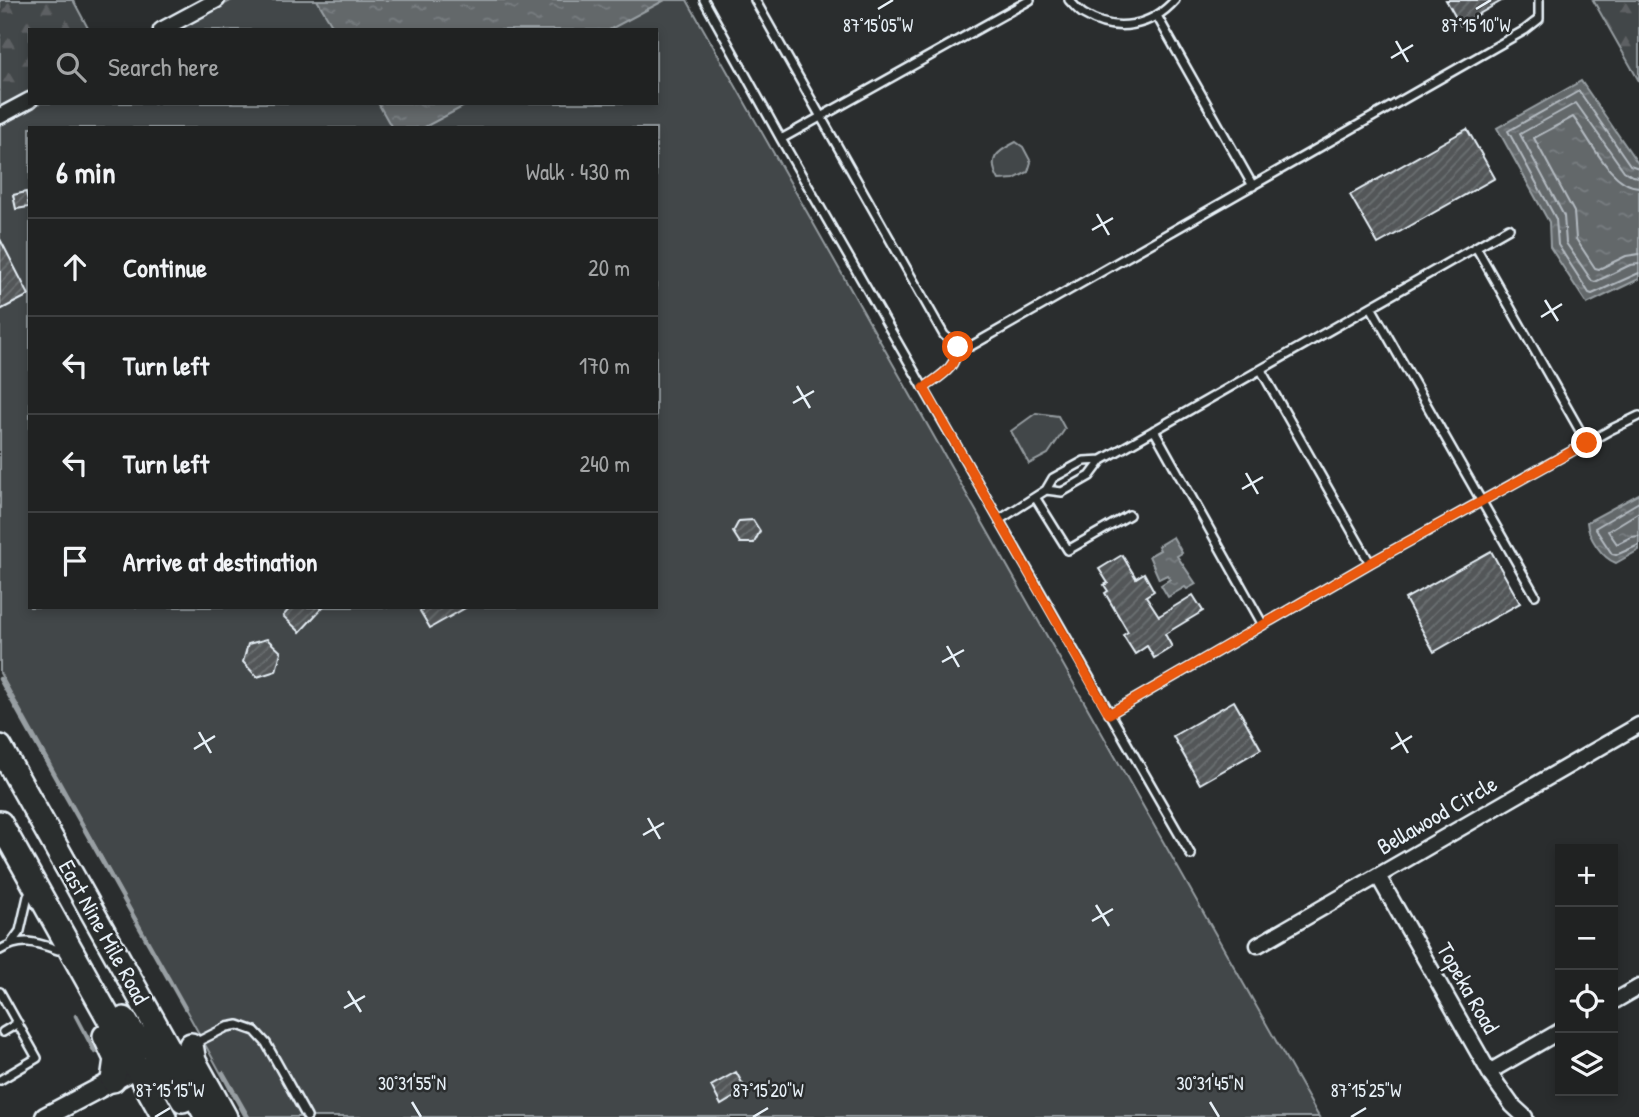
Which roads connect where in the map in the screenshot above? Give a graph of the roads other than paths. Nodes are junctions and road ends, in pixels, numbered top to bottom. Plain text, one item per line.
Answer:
1 (216, 0) edge
2 (704, 0) edge
3 (755, 0) edge
4 (1030, 0) edge
5 (1069, 0) edge
6 (1175, 0) edge
7 (1539, 0) edge
8 (1157, 16) junction
9 (165, 28) edge
10 (28, 101) edge
11 (0, 116) edge
12 (821, 117) junction
13 (781, 139) junction
14 (1254, 186) junction
15 (1509, 228) dead end
16 (1476, 247) junction
17 (1371, 307) junction
18 (958, 347) junction
19 (1261, 370) junction
20 (924, 388) junction
21 (1639, 416) edge
22 (1154, 430) junction
23 (1587, 443) junction
24 (1102, 460) junction
25 (1046, 490) junction
26 (1035, 497) junction
27 (1480, 501) junction
28 (1129, 515) dead end
29 (999, 520) junction
30 (1370, 563) junction
31 (1535, 595) dead end
32 (1263, 625) junction
33 (1109, 714) junction
34 (1639, 725) edge
35 (0, 747) edge
36 (0, 810) edge
37 (0, 823) edge
38 (0, 846) edge
39 (1191, 855) dead end
40 (1378, 876) junction
41 (27, 896) junction
42 (11, 943) junction
43 (1258, 945) dead end
44 (0, 950) edge
45 (58, 950) junction
46 (1639, 987) edge
47 (0, 992) edge
48 (1618, 999) edge
49 (3, 1003) edge
50 (18, 1023) junction
51 (3, 1032) dead end
52 (1557, 1033) edge
53 (182, 1049) junction
54 (138, 1069) junction
55 (1489, 1072) junction
56 (0, 1080) edge
57 (113, 1080) junction
58 (45, 1117) edge
59 (164, 1117) edge
60 (192, 1117) edge
61 (207, 1117) edge
62 (225, 1117) edge
63 (307, 1117) edge
64 (1525, 1117) edge

1 - 9 street
2 - 13 lane
3 - 12 lane
4 - 12 lane
5 - 8 lane
6 - 8 lane
7 - 14 lane
8 - 14 lane
10 - 11 street
12 - 13 lane
12 - 18 lane
13 - 20 lane
14 - 18 lane
15 - 16 lane
16 - 17 lane
16 - 23 lane
17 - 19 lane
17 - 27 lane
18 - 20 lane
19 - 22 lane
19 - 30 lane
20 - 29 lane
21 - 23 lane
22 - 24 lane
22 - 32 lane
23 - 27 lane
24 - 25 lane
24 - 25 lane
25 - 26 lane
26 - 28 lane
26 - 29 lane
27 - 30 lane
27 - 31 lane
29 - 33 lane
30 - 32 lane
32 - 33 lane
33 - 39 lane
34 - 40 street, Bellawood Circle
35 - 53 main road, East Nine Mile Road
36 - 53 main road
37 - 54 main road, East Nine Mile Road
38 - 41 main road
40 - 43 street, Bellawood Circle
40 - 55 street, Topeka Road
41 - 42 lane
41 - 45 main road
42 - 44 lane
42 - 45 lane
45 - 57 main road
46 - 48 street
47 - 49 lane
49 - 50 lane
50 - 51 lane
50 - 56 lane
52 - 55 street
53 - 54 street
53 - 61 main road, East Nine Mile Road
53 - 62 main road
53 - 63 lane
54 - 57 street
54 - 59 main road, East Nine Mile Road
54 - 60 main road
55 - 64 street, Topeka Road
57 - 58 street

